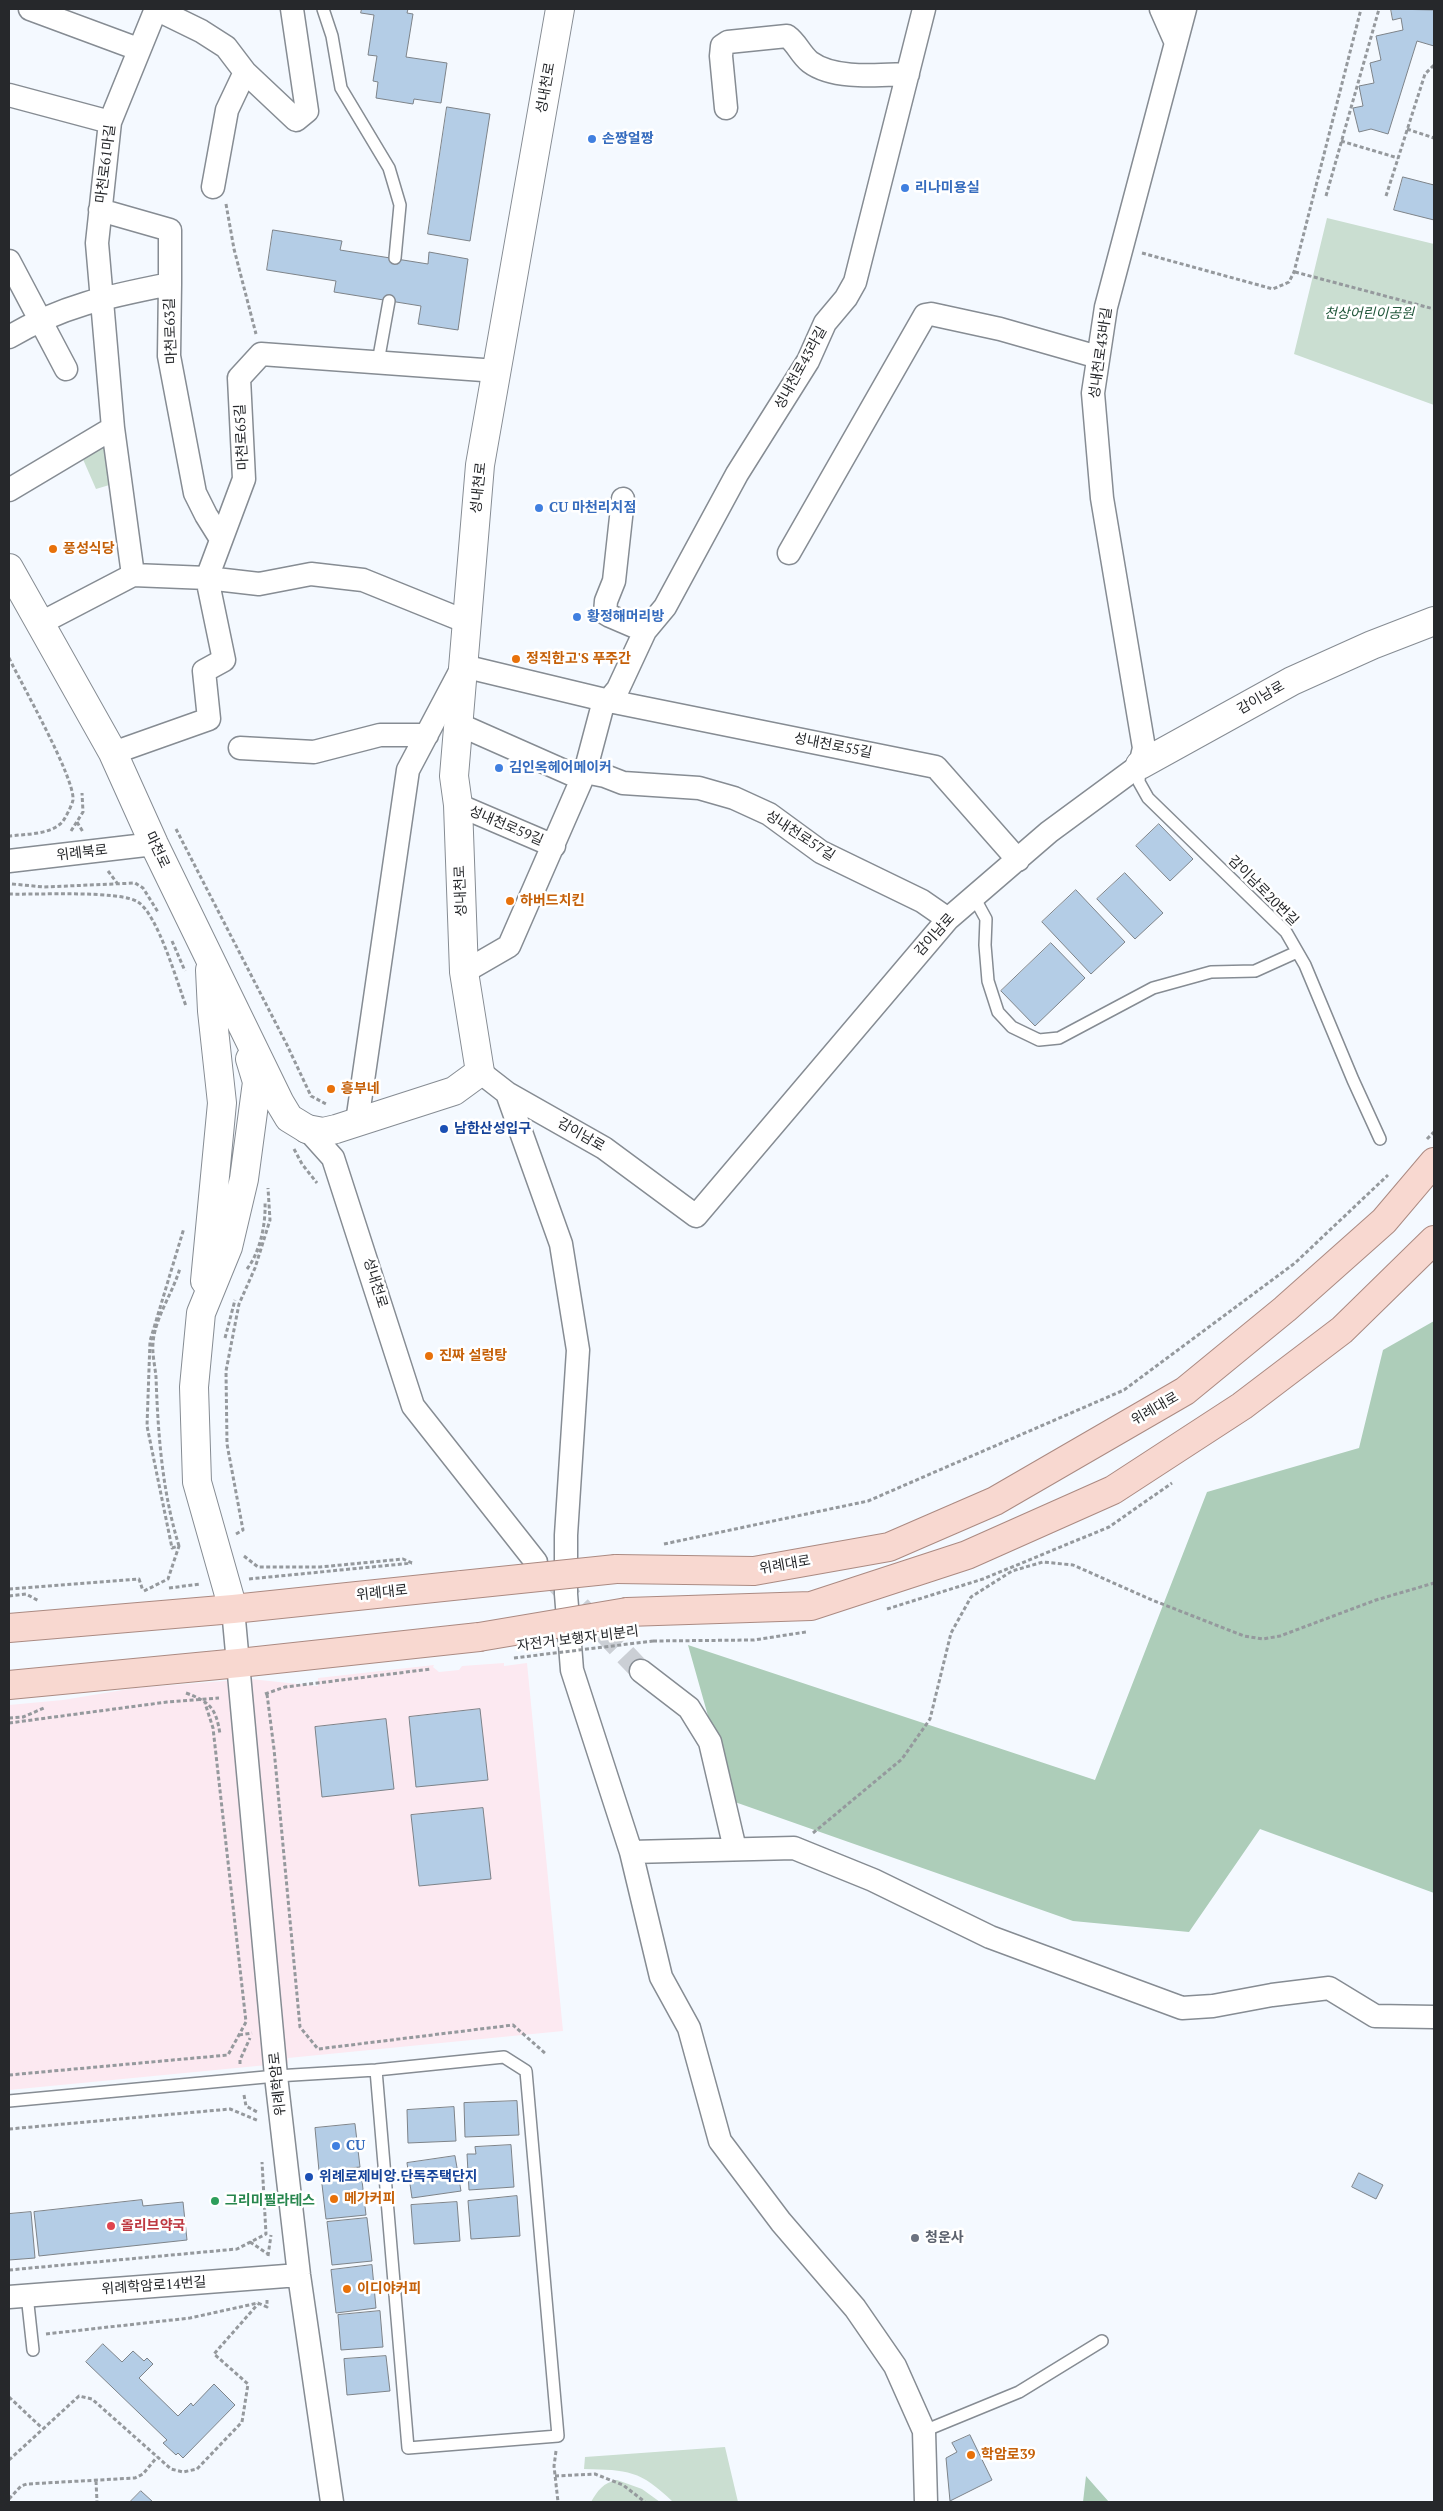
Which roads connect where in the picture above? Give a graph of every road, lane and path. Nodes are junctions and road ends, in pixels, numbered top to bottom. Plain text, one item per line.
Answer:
1 (30, 9) edge
2 (156, 9) edge
3 (292, 9) edge
4 (323, 9) edge
5 (560, 9) edge
6 (924, 9) edge
7 (1161, 9) edge
8 (1185, 9) edge
9 (1360, 9) edge
10 (1379, 9) edge
11 (1176, 43) junction
12 (138, 49) junction
13 (1434, 64) edge
14 (245, 72) junction
15 (908, 74) junction
16 (9, 95) edge
17 (726, 108) dead end
18 (110, 122) junction
19 (1407, 129) junction
20 (1434, 138) edge
21 (1341, 142) junction
22 (1398, 158) junction
23 (219, 194) joint
24 (1326, 196) dead end
25 (1386, 196) dead end
26 (100, 210) junction
27 (1122, 248) junction
28 (395, 258) dead end
29 (9, 261) edge
30 (1294, 272) junction
31 (170, 284) junction
32 (103, 297) junction
33 (389, 301) dead end
34 (1434, 309) edge
35 (40, 318) junction
36 (9, 337) edge
37 (261, 354) junction
38 (1098, 357) junction
39 (378, 362) junction
40 (66, 368) dead end
41 (497, 371) junction
42 (113, 428) junction
43 (9, 490) edge
44 (623, 499) dead end
45 (221, 540) junction
46 (789, 553) dead end
47 (9, 568) edge
48 (133, 575) junction
49 (207, 578) junction
50 (1434, 621) edge
51 (467, 622) junction
52 (39, 624) junction
53 (645, 631) junction
54 (9, 658) edge
55 (463, 666) junction
56 (609, 701) junction
57 (458, 724) junction
58 (427, 735) junction
59 (240, 748) dead end
60 (113, 753) junction
61 (1140, 765) junction
62 (585, 772) junction
63 (82, 793) dead end
64 (458, 805) junction
65 (176, 828) dead end
66 (66, 833) dead end
67 (9, 836) edge
68 (154, 844) junction
69 (554, 846) junction
70 (1018, 860) junction
71 (9, 861) edge
72 (9, 884) edge
73 (9, 894) edge
74 (974, 897) junction
75 (161, 917) dead end
76 (948, 919) junction
77 (169, 935) dead end
78 (1297, 952) junction
79 (210, 959) junction
80 (464, 972) junction
81 (188, 978) dead end
82 (232, 1005) junction
83 (187, 1010) dead end
84 (480, 1072) junction
85 (507, 1093) junction
86 (358, 1113) junction
87 (1434, 1132) edge
88 (298, 1135) junction
89 (1380, 1139) dead end
90 (1427, 1153) edge
91 (1392, 1171) dead end
92 (263, 1183) dead end
93 (268, 1185) dead end
94 (321, 1187) dead end
95 (185, 1225) dead end
96 (1434, 1240) edge
97 (183, 1258) dead end
98 (245, 1271) dead end
99 (236, 1296) dead end
100 (201, 1313) junction
101 (224, 1343) dead end
102 (232, 1525) dead end
103 (234, 1534) junction
104 (237, 1542) dead end
105 (658, 1545) dead end
106 (179, 1546) junction
107 (240, 1549) dead end
108 (536, 1562) dead end
109 (264, 1567) junction
110 (160, 1583) junction
111 (1434, 1584) edge
112 (9, 1589) edge
113 (160, 1589) dead end
114 (233, 1609) junction
115 (9, 1628) edge
116 (653, 1641) dead end
117 (506, 1659) dead end
118 (239, 1663) junction
119 (436, 1668) dead end
120 (641, 1671) tunnel mouth
121 (9, 1684) edge
122 (9, 1723) edge
123 (794, 1848) junction
124 (735, 1849) junction
125 (631, 1852) junction
126 (1434, 2017) edge
127 (546, 2054) dead end
128 (376, 2070) junction
129 (9, 2075) edge
130 (276, 2076) junction
131 (9, 2101) edge
132 (9, 2129) edge
133 (260, 2129) dead end
134 (262, 2158) dead end
135 (250, 2242) junction
136 (268, 2254) dead end
137 (9, 2270) edge
138 (299, 2275) junction
139 (18, 2296) edge
140 (258, 2303) junction
141 (267, 2307) dead end
142 (32, 2336) junction
143 (1102, 2342) dead end
144 (33, 2350) dead end
145 (9, 2397) edge
146 (42, 2428) junction
147 (924, 2431) junction
148 (558, 2436) junction
149 (157, 2457) junction
150 (9, 2460) edge
151 (555, 2476) junction
152 (96, 2481) junction
153 (9, 2499) edge
154 (97, 2502) edge
155 (332, 2502) edge
156 (558, 2502) edge
157 (645, 2502) edge
158 (926, 2502) edge

1 - 12 street
2 - 12 street, 마천로61마길
2 - 14 street
3 - 14 street
4 - 28 lane
5 - 41 main road, 성내천로
6 - 15 street, 성내천로43라길
7 - 11 street
8 - 11 street, 성내천로43바길
9 - 30 path
10 - 21 path
11 - 27 street, 성내천로43바길
12 - 18 street, 마천로61마길
13 - 19 path
14 - 23 street
15 - 17 street
15 - 53 street, 성내천로43라길
16 - 18 street
18 - 26 street, 마천로61마길
19 - 20 path
19 - 22 path
21 - 22 path
21 - 24 path
22 - 25 path
23 - 37 path
26 - 31 street
26 - 32 street, 마천로61마길
27 - 30 path
27 - 38 street, 성내천로43바길
29 - 35 street
30 - 34 path
31 - 32 street, 마천로63길
31 - 45 street, 마천로63길
32 - 35 street, 마천로63길
32 - 42 street, 마천로61마길
33 - 39 lane
35 - 36 street, 마천로63길
35 - 40 street
37 - 39 street
37 - 45 street, 마천로65길
38 - 46 street
38 - 61 street, 성내천로43바길
39 - 41 street
41 - 51 main road, 성내천로
42 - 43 street
42 - 48 street, 마천로61마길
44 - 53 street
45 - 49 street, 마천로65길
47 - 52 main road, 마천로
48 - 49 street
48 - 52 street
49 - 51 street
49 - 60 street
50 - 61 main road, 감이남로
51 - 55 main road, 성내천로
52 - 60 main road, 마천로
53 - 56 street, 성내천로43라길
54 - 67 path
55 - 56 street, 성내천로55길
55 - 57 main road, 성내천로
55 - 58 street
56 - 62 street
56 - 70 street, 성내천로55길
57 - 62 street, 성내천로57길
57 - 64 main road, 성내천로
58 - 59 street
58 - 86 street
60 - 68 main road, 마천로
61 - 70 street, 감이남로
61 - 78 lane, 감이남로20번길
62 - 69 street
62 - 76 street, 성내천로57길
63 - 66 path
64 - 69 street, 성내천로59길
64 - 80 main road, 성내천로
65 - 86 path
68 - 71 street, 위례북로
68 - 79 main road, 마천로
69 - 80 street
70 - 74 street, 감이남로
72 - 75 path
73 - 83 path
74 - 76 street, 감이남로
74 - 78 lane
76 - 85 street, 감이남로
77 - 81 path
78 - 89 lane, 감이남로20번길
79 - 82 main road, 마천로
79 - 100 main road
80 - 84 main road, 성내천로
82 - 88 main road, 마천로
82 - 100 main road
84 - 85 street
84 - 86 main road
85 - 125 street
86 - 88 main road
87 - 90 path
88 - 94 path
88 - 108 street, 성내천로
90 - 114 main road, 위례대로, bridge
91 - 105 path
92 - 98 path
93 - 103 path
95 - 106 path
96 - 118 main road, bridge
97 - 106 path
99 - 101 path
100 - 114 main road
102 - 103 path
103 - 104 path
106 - 110 path
107 - 109 path
109 - 109 path
110 - 112 path
110 - 113 path
111 - 123 path
114 - 115 main road, 위례대로
114 - 118 street, 위례학암로
116 - 117 path, 자전거 보행자 비분리, bridge
118 - 121 main road
118 - 130 street, 위례학암로
119 - 127 path
120 - 124 street
122 - 129 path
123 - 124 street
123 - 126 street
124 - 125 street
125 - 147 street
128 - 130 lane
128 - 148 lane
128 - 148 lane
130 - 131 lane
130 - 138 street, 위례학암로
132 - 133 path
134 - 135 path
135 - 136 path
135 - 137 path
138 - 139 street, 위례학암로14번길
138 - 155 street, 위례학암로
139 - 142 lane
140 - 141 path
140 - 142 path
140 - 149 path
142 - 144 lane
143 - 147 lane
145 - 146 path
146 - 149 path
146 - 150 path
147 - 158 street
148 - 151 path
149 - 152 path
151 - 156 path
151 - 157 path
152 - 153 path
152 - 154 path

